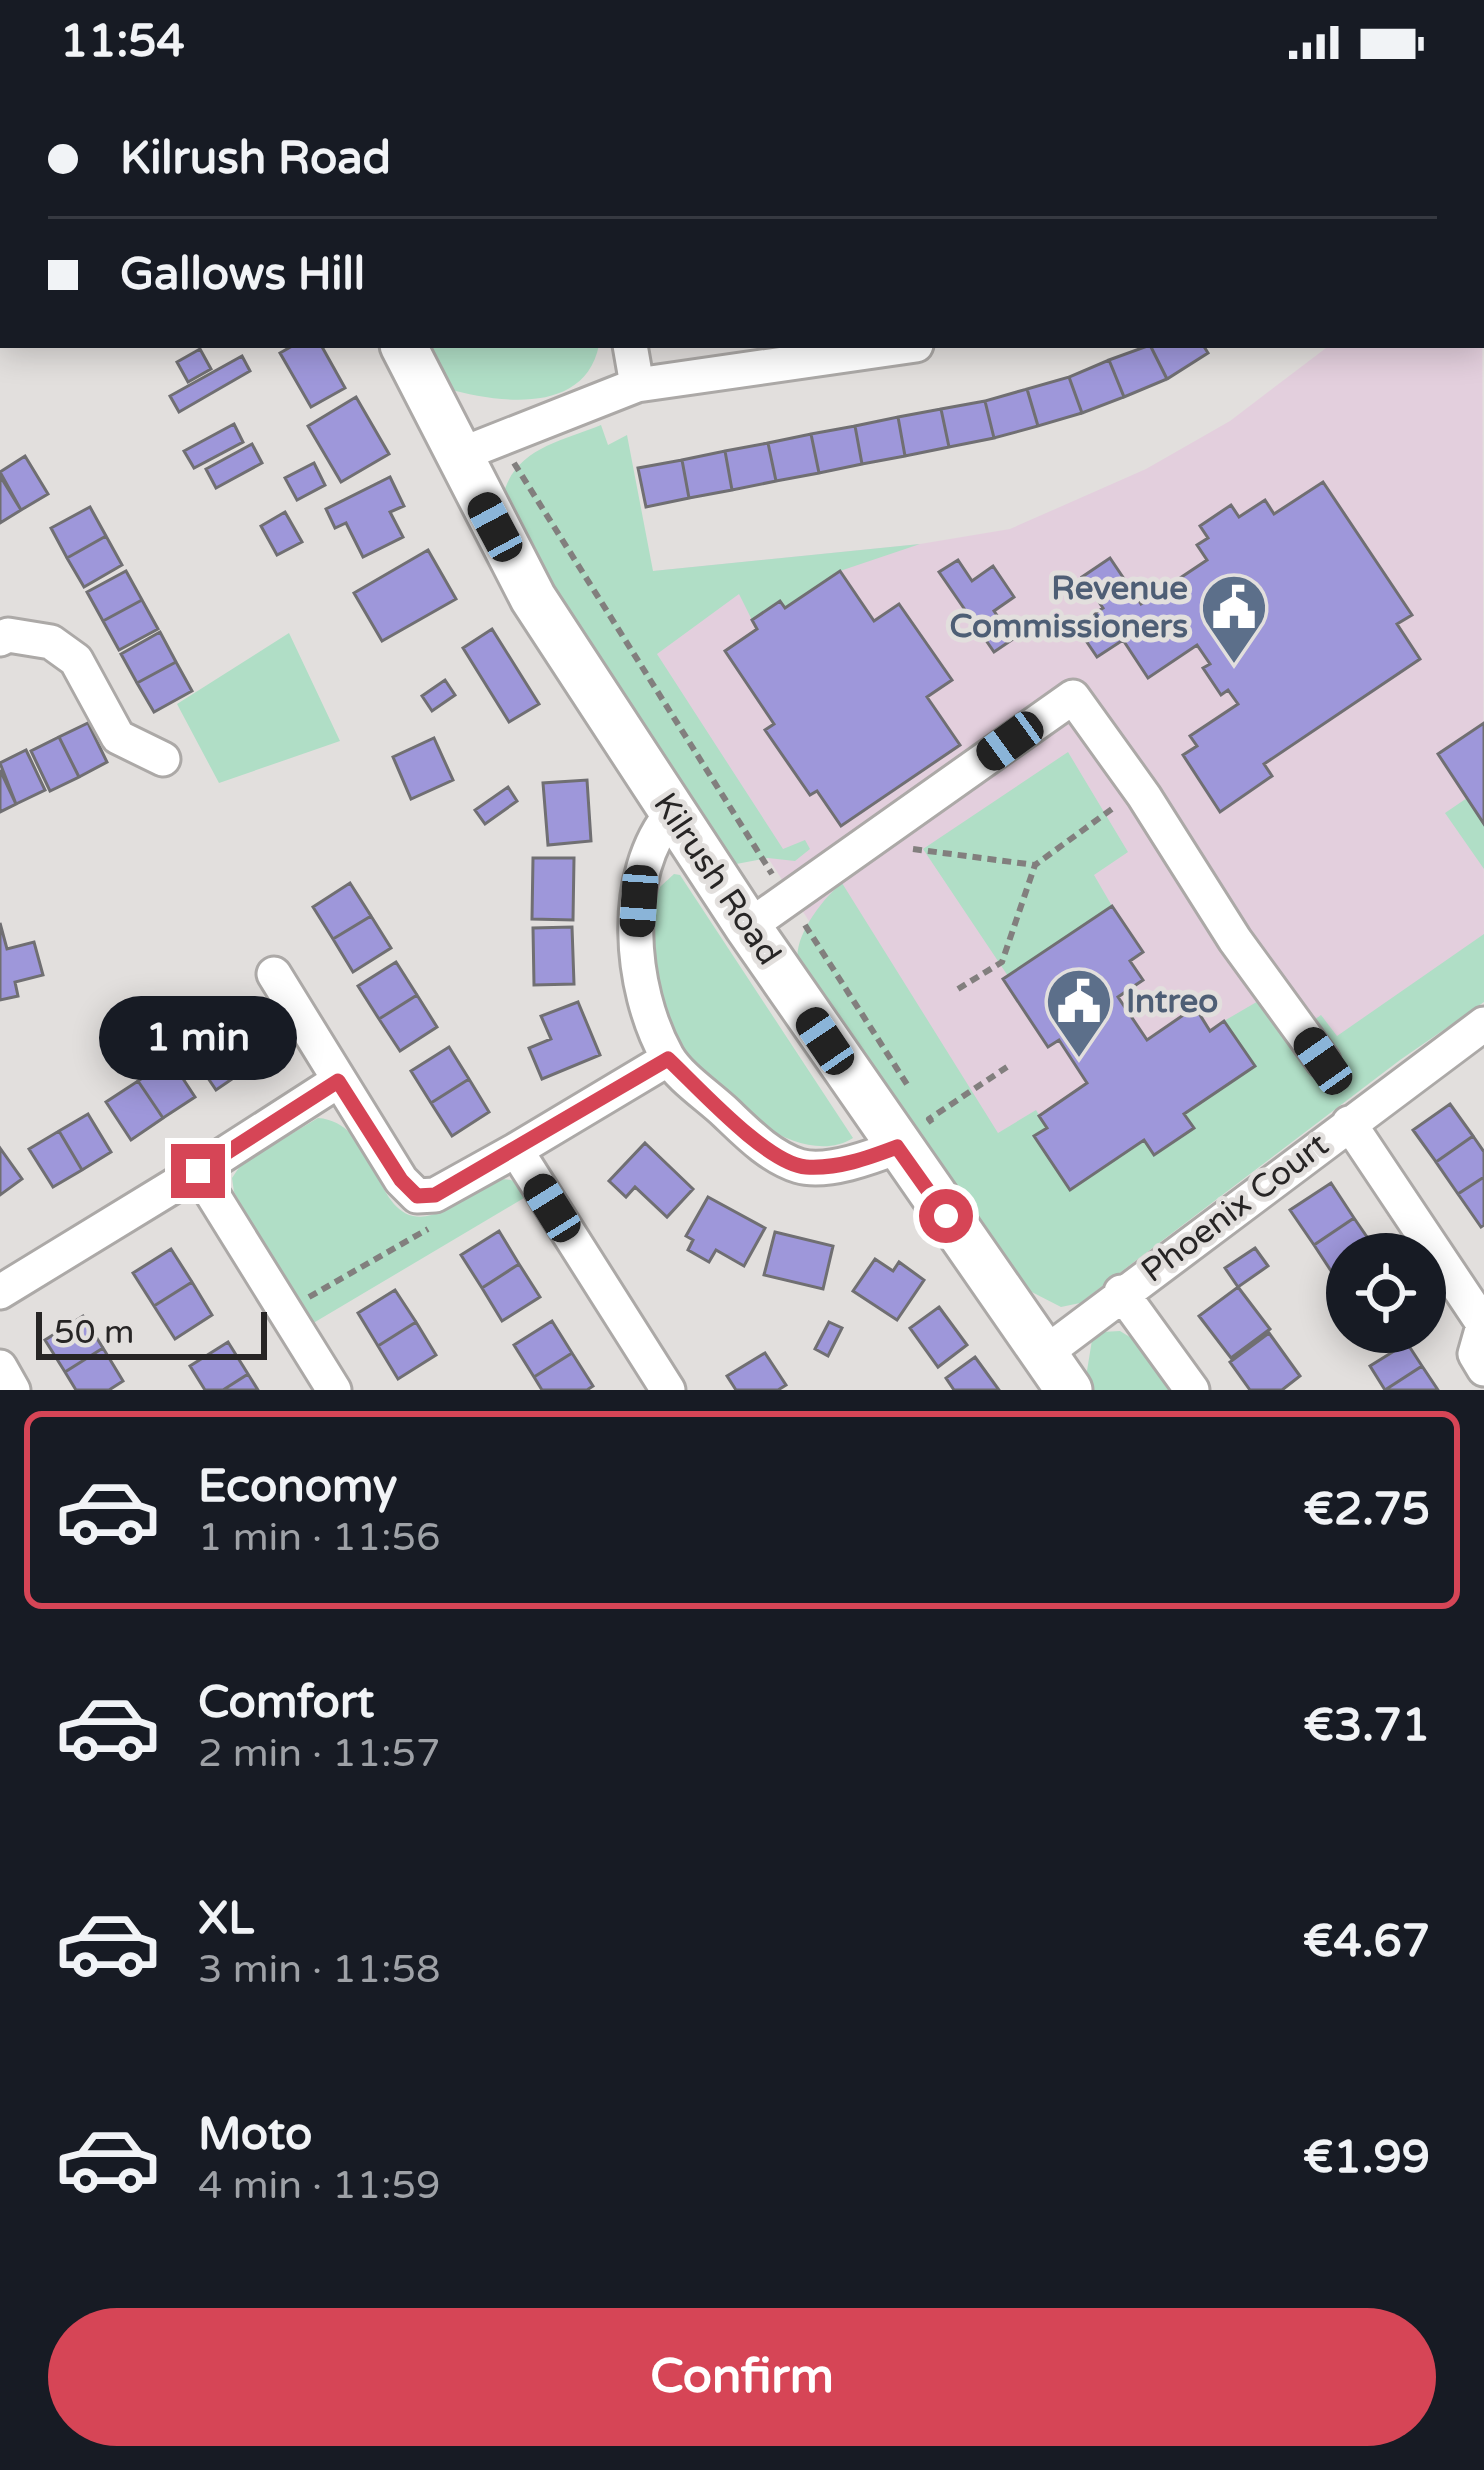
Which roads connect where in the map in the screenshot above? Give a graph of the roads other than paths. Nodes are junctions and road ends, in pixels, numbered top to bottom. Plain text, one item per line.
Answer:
1 (405, 348) edge
2 (631, 348) edge
3 (895, 348) edge
4 (637, 385) junction
5 (478, 448) junction
6 (0, 639) edge
7 (163, 759) dead end
8 (672, 812) junction
9 (748, 927) junction
10 (274, 974) dead end
11 (1484, 1024) edge
12 (668, 1059) junction
13 (1323, 1061) dead end
14 (338, 1081) junction
15 (1349, 1123) junction
16 (897, 1147) junction
17 (516, 1150) junction
18 (198, 1171) junction
19 (0, 1292) edge
20 (1121, 1292) junction
21 (1484, 1326) edge
22 (0, 1367) edge
23 (1484, 1369) edge
24 (1056, 1372) edge
25 (13, 1390) edge
26 (334, 1390) edge
27 (668, 1390) edge
28 (1192, 1390) edge

1 - 5 main road, Kilrush Road
2 - 4 street
3 - 4 street
4 - 5 street
5 - 8 main road, Kilrush Road
6 - 7 street
8 - 9 main road, Kilrush Road
8 - 12 street
9 - 13 street
9 - 16 main road, Kilrush Road
10 - 14 street
11 - 15 street, Phoenix Court
12 - 16 street
12 - 17 street
14 - 17 street
14 - 18 street
15 - 20 street, Phoenix Court
15 - 21 street, Phoenix Court
16 - 24 main road, Kilrush Road
17 - 27 street
18 - 19 street
18 - 26 street
20 - 24 street, Phoenix Court
20 - 28 street, Phoenix Court
21 - 23 street, Phoenix Court
22 - 25 street

